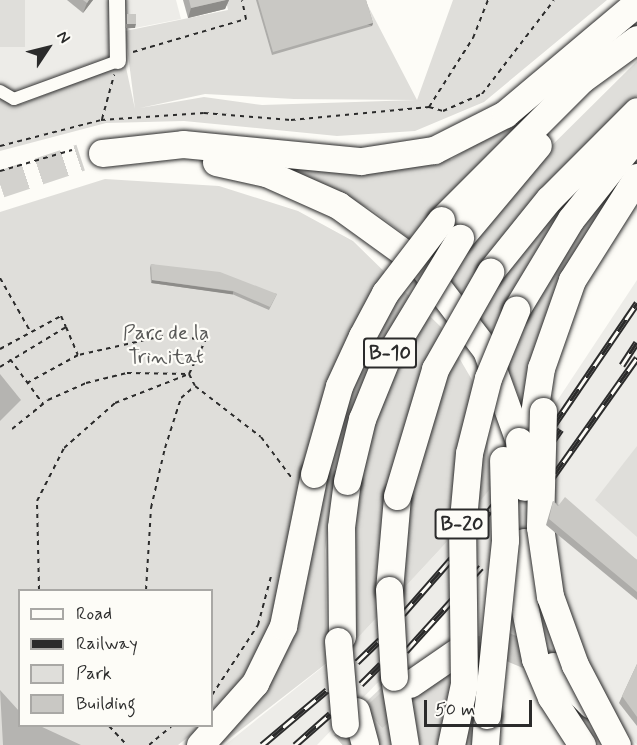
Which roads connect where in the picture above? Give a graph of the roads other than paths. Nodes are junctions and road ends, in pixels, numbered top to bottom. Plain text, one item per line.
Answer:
1 (117, 0) edge
2 (637, 3) edge
3 (633, 43) edge
4 (118, 61) joint
5 (0, 91) edge
6 (637, 111) edge
7 (637, 136) edge
8 (637, 177) edge
9 (451, 229) junction
10 (524, 433) junction
11 (455, 653) tunnel mouth
12 (553, 666) tunnel mouth
13 (402, 680) junction
14 (492, 717) junction
15 (350, 727) edge
16 (200, 745) edge
17 (365, 745) edge
18 (405, 745) edge
19 (451, 745) edge
20 (485, 745) edge
21 (497, 745) edge
22 (582, 745) edge
23 (618, 745) edge

1 - 4 street
2 - 10 highway
3 - 9 highway
4 - 5 street
6 - 13 highway, B-10, bridge
7 - 19 highway, B-20, bridge
8 - 10 highway
9 - 15 highway, B-10, bridge
9 - 16 highway, bridge
10 - 14 highway, bridge
10 - 22 highway, bridge
10 - 23 highway, bridge
11 - 13 highway
12 - 23 highway
13 - 18 highway, B-10
14 - 20 highway
14 - 21 highway
15 - 17 highway

